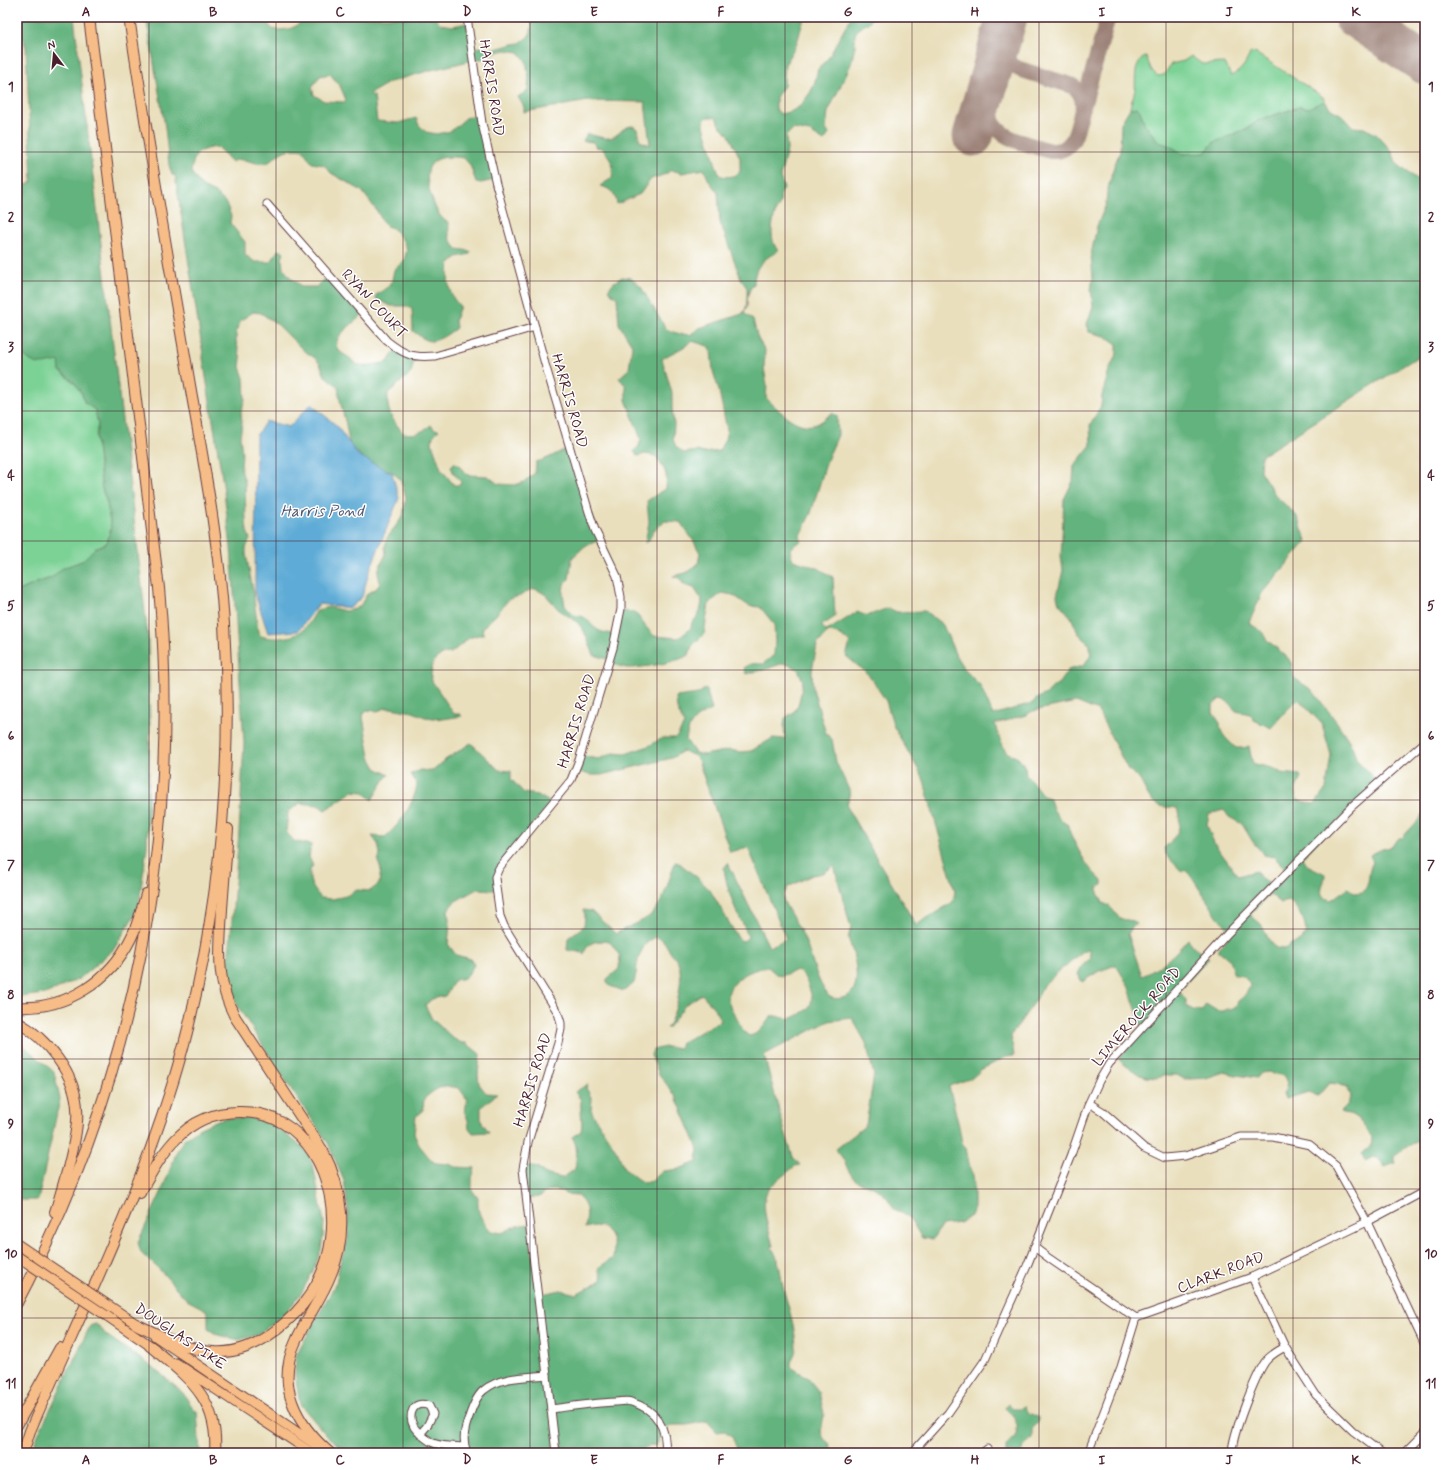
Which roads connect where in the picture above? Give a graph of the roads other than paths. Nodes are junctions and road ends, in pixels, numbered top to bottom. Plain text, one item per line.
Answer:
1 (89, 17) edge
2 (129, 17) edge
3 (467, 17) edge
4 (267, 204) dead end
5 (535, 327) junction
6 (227, 733) junction
7 (1425, 742) edge
8 (157, 855) junction
9 (17, 1007) edge
10 (17, 1022) edge
11 (1089, 1103) junction
12 (1425, 1191) edge
13 (1367, 1222) junction
14 (17, 1244) edge
15 (1034, 1247) junction
16 (17, 1256) edge
17 (40, 1258) junction
18 (104, 1262) junction
19 (1252, 1277) junction
20 (96, 1281) junction
21 (20, 1295) edge
22 (17, 1303) edge
23 (1136, 1318) junction
24 (136, 1324) junction
25 (1425, 1345) edge
26 (150, 1346) junction
27 (1285, 1347) junction
28 (547, 1375) junction
29 (551, 1409) junction
30 (17, 1425) edge
31 (1425, 1433) edge
32 (420, 1434) dead end
33 (466, 1450) edge
34 (23, 1453) edge
35 (215, 1453) edge
36 (312, 1453) edge
37 (329, 1453) edge
38 (556, 1453) edge
39 (664, 1453) edge
40 (912, 1453) edge
41 (1088, 1453) edge
42 (1232, 1453) edge
43 (1382, 1453) edge
44 (1405, 1453) edge

1 - 8 highway
2 - 6 highway
3 - 5 street, HARRIS ROAD
4 - 5 street, RYAN COURT
5 - 28 street, HARRIS ROAD
6 - 18 highway
6 - 37 highway
7 - 11 street, LIMEROCK ROAD
8 - 9 highway
8 - 17 highway
10 - 17 highway
11 - 13 street
11 - 15 street, LIMEROCK ROAD
12 - 13 street, CLARK ROAD
13 - 19 street, CLARK ROAD
13 - 25 street
14 - 24 main road, DOUGLAS PIKE, bridge
15 - 23 street
15 - 40 street, LIMEROCK ROAD
16 - 26 main road, DOUGLAS PIKE, bridge
17 - 21 highway
18 - 20 highway
18 - 24 highway
19 - 23 street, CLARK ROAD
19 - 27 street
20 - 30 highway
20 - 34 highway
21 - 22 highway
23 - 41 street
24 - 37 main road, DOUGLAS PIKE
26 - 35 highway
26 - 36 main road, DOUGLAS PIKE
27 - 42 street
27 - 43 street
28 - 29 street, HARRIS ROAD
28 - 33 street
29 - 38 street, HARRIS ROAD
29 - 39 street
31 - 44 street
32 - 33 street

